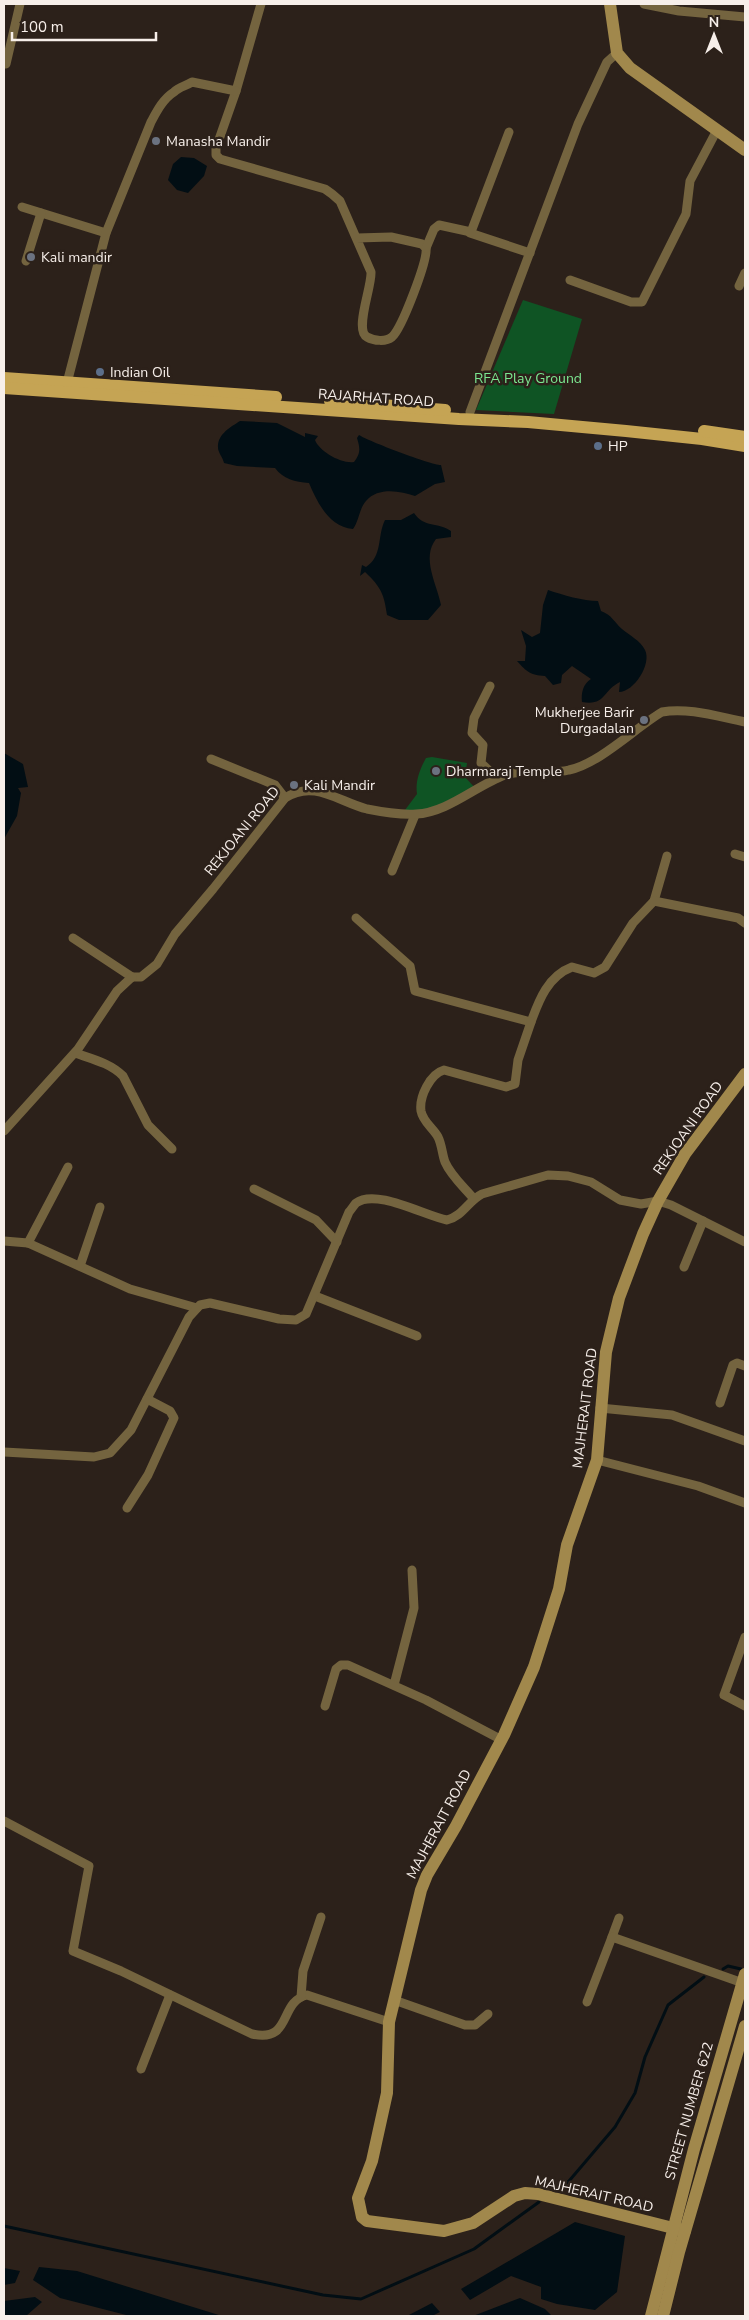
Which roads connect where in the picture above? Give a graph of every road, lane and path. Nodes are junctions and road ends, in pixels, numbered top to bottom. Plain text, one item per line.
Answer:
1 (20, 4) edge
2 (261, 4) edge
3 (610, 4) edge
4 (644, 4) edge
5 (745, 17) edge
6 (617, 53) junction
7 (6, 64) dead end
8 (236, 91) junction
9 (717, 130) junction
10 (509, 132) dead end
11 (745, 150) edge
12 (22, 207) dead end
13 (41, 213) junction
14 (106, 233) junction
15 (470, 233) junction
16 (357, 238) junction
17 (426, 248) junction
18 (530, 253) junction
19 (26, 261) dead end
20 (745, 272) edge
21 (570, 280) dead end
22 (739, 286) dead end
23 (4, 378) edge
24 (67, 383) junction
25 (4, 388) edge
26 (470, 412) junction
27 (745, 437) edge
28 (745, 446) edge
29 (490, 686) dead end
30 (745, 722) edge
31 (211, 758) dead end
32 (497, 778) junction
33 (285, 798) junction
34 (415, 814) junction
35 (735, 854) dead end
36 (667, 856) dead end
37 (745, 857) edge
38 (392, 871) dead end
39 (654, 901) junction
40 (356, 918) dead end
41 (745, 923) edge
42 (74, 938) dead end
43 (132, 977) junction
44 (531, 1022) junction
45 (74, 1053) junction
46 (745, 1075) edge
47 (4, 1131) edge
48 (172, 1150) dead end
49 (68, 1168) dead end
50 (254, 1189) dead end
51 (474, 1198) junction
52 (658, 1201) junction
53 (100, 1207) dead end
54 (703, 1221) junction
55 (4, 1242) edge
56 (337, 1242) junction
57 (745, 1242) edge
58 (28, 1243) junction
59 (80, 1266) junction
60 (684, 1267) dead end
61 (315, 1296) junction
62 (197, 1308) junction
63 (417, 1336) dead end
64 (745, 1366) edge
65 (147, 1399) junction
66 (720, 1403) dead end
67 (600, 1408) junction
68 (745, 1441) edge
69 (4, 1452) edge
70 (597, 1460) junction
71 (745, 1504) edge
72 (127, 1508) dead end
73 (412, 1570) dead end
74 (745, 1637) edge
75 (394, 1685) junction
76 (325, 1706) dead end
77 (745, 1706) edge
78 (502, 1740) junction
79 (4, 1821) edge
80 (321, 1917) dead end
81 (619, 1918) dead end
82 (612, 1937) junction
83 (744, 1978) edge
84 (170, 1995) junction
85 (300, 1997) junction
86 (394, 2000) junction
87 (587, 2002) dead end
88 (488, 2014) dead end
89 (389, 2022) junction
90 (745, 2026) edge
91 (718, 2064) junction
92 (141, 2069) dead end
93 (733, 2069) junction
94 (679, 2229) junction
95 (651, 2316) edge
96 (663, 2316) edge

1 - 7 street
2 - 8 street
3 - 6 street
4 - 5 street
6 - 9 street
6 - 18 street
8 - 14 street
8 - 16 street
9 - 11 street
9 - 21 street
10 - 15 street
12 - 13 street
13 - 14 street
13 - 19 street
14 - 24 street
15 - 17 street
15 - 18 street
16 - 17 street
16 - 17 street
18 - 26 street
20 - 22 street
23 - 24 main road, RAJARHAT ROAD
24 - 26 main road, RAJARHAT ROAD
25 - 28 main road, RAJARHAT ROAD
26 - 27 main road, RAJARHAT ROAD
29 - 32 street
30 - 32 street, REKJOANI ROAD
31 - 33 street
32 - 34 street, REKJOANI ROAD
33 - 34 street, REKJOANI ROAD
33 - 43 street, REKJOANI ROAD
34 - 38 street
35 - 37 street
36 - 39 street
39 - 41 street
39 - 44 street
40 - 44 street
42 - 43 street
43 - 45 street, REKJOANI ROAD
44 - 51 street
45 - 47 street, REKJOANI ROAD
45 - 48 street
46 - 52 street, REKJOANI ROAD
49 - 58 street
50 - 56 street
51 - 52 street
51 - 56 street
52 - 54 street
52 - 67 street, MAJHERAIT ROAD
53 - 59 street
54 - 57 street
54 - 60 street
55 - 58 street
56 - 61 street
58 - 59 street
59 - 62 street
61 - 62 street
61 - 63 street
62 - 65 street
64 - 66 street
65 - 69 street
65 - 72 street
67 - 68 street
67 - 70 street, MAJHERAIT ROAD
70 - 71 street
70 - 78 street, MAJHERAIT ROAD
73 - 75 street
74 - 77 street
75 - 76 street
75 - 78 street
78 - 86 street, MAJHERAIT ROAD
79 - 84 street
80 - 85 street
81 - 82 street
82 - 83 street
82 - 87 street
83 - 91 street, STREET NUMBER 622
84 - 85 street
84 - 92 street
85 - 89 street
86 - 88 street
86 - 89 street, MAJHERAIT ROAD
89 - 94 street, MAJHERAIT ROAD
90 - 93 street, STREET NUMBER 622
91 - 93 street
91 - 94 street, STREET NUMBER 622
93 - 94 street, STREET NUMBER 622
94 - 95 street, STREET NUMBER 622
94 - 96 street, STREET NUMBER 622

